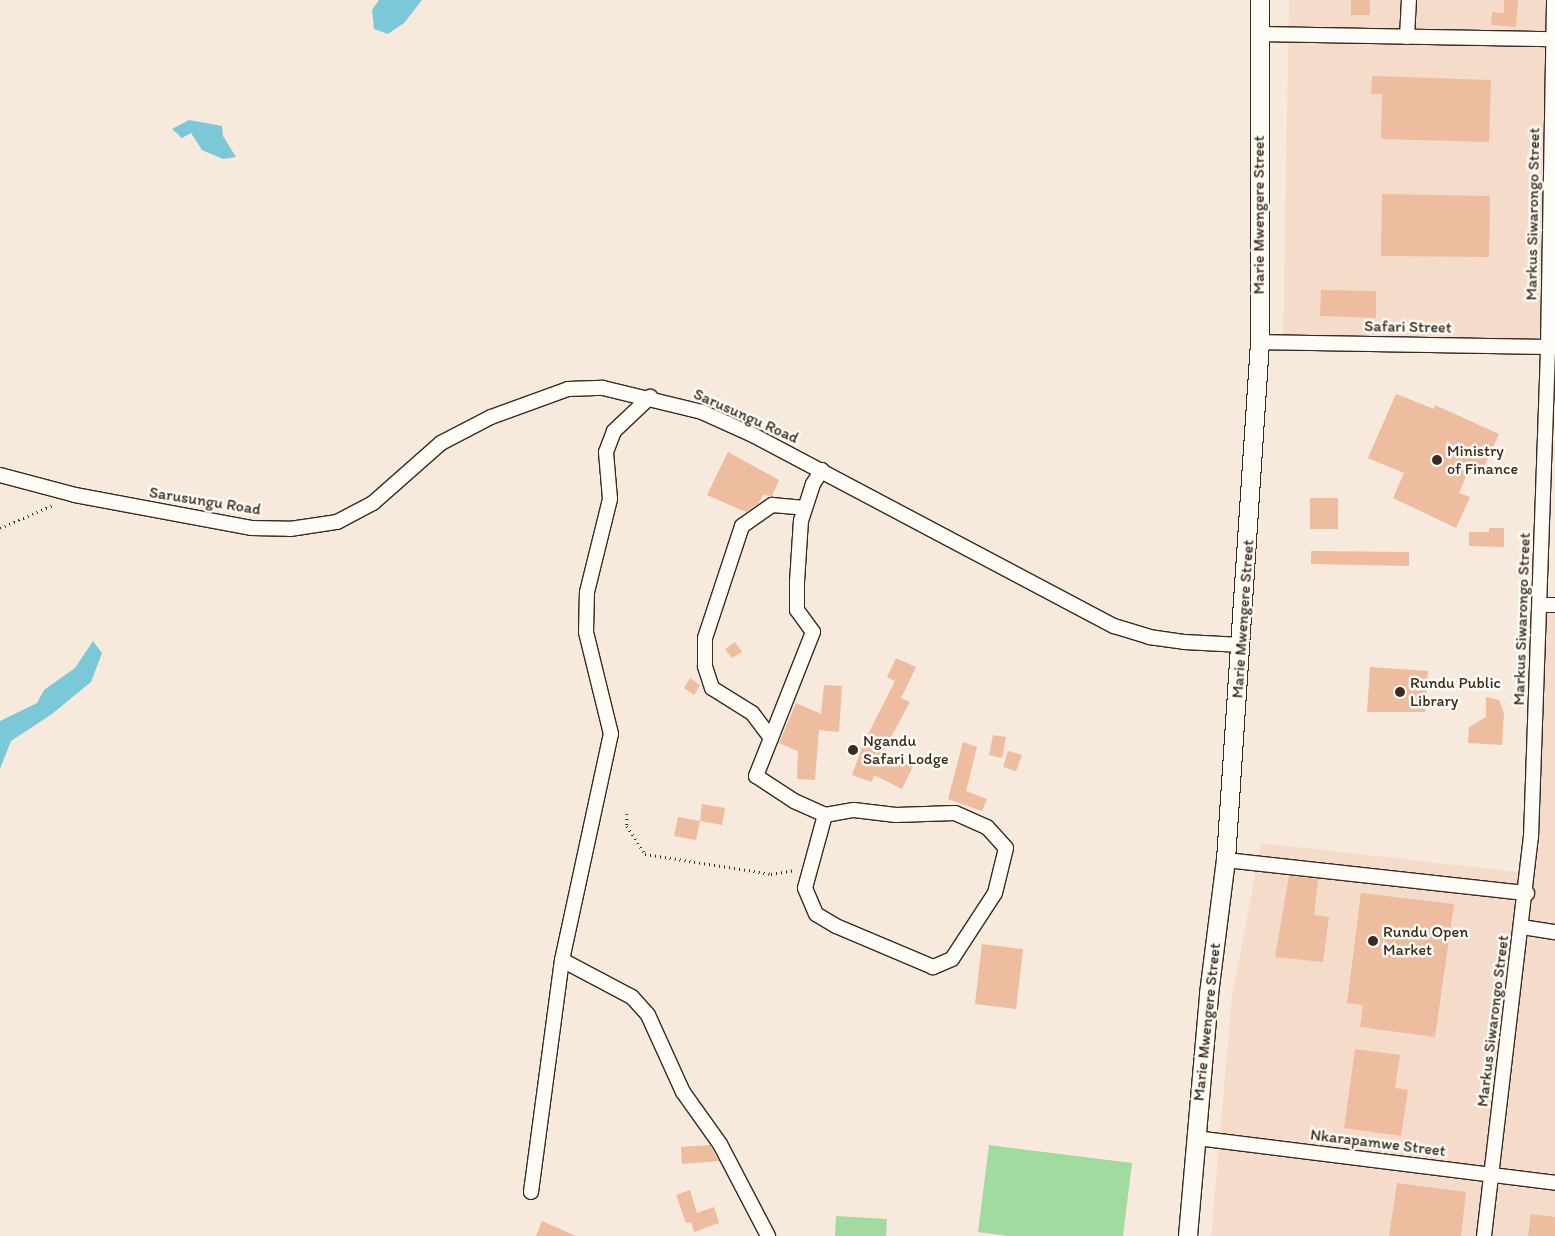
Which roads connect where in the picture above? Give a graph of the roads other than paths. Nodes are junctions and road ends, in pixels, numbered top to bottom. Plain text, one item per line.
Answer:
1 (1260, 0) edge
2 (1409, 0) edge
3 (1554, 0) edge
4 (1259, 34) junction
5 (1407, 37) junction
6 (1553, 39) junction
7 (1260, 342) junction
8 (1551, 347) edge
9 (650, 397) junction
10 (822, 470) junction
11 (0, 475) edge
12 (805, 508) junction
13 (1540, 605) junction
14 (1555, 605) edge
15 (1242, 645) junction
16 (771, 738) junction
17 (825, 816) junction
18 (1226, 860) junction
19 (1527, 893) junction
20 (1522, 927) junction
21 (1555, 932) edge
22 (562, 960) junction
23 (1196, 1138) junction
24 (1492, 1176) junction
25 (1555, 1183) edge
26 (531, 1192) dead end
27 (768, 1236) edge
28 (1188, 1236) edge
29 (1484, 1236) edge

1 - 4 main road, Marie Mwengere Street
2 - 5 street
3 - 6 street, Markus Siwarongo Street
4 - 5 street
4 - 7 main road, Marie Mwengere Street
5 - 6 street
6 - 8 street, Markus Siwarongo Street
7 - 8 street, Safari Street
7 - 15 main road, Marie Mwengere Street
8 - 13 street, Markus Siwarongo Street
9 - 10 street, Sarusungu Road
9 - 11 street, Sarusungu Road
9 - 22 street
10 - 12 street
10 - 15 street, Sarusungu Road
12 - 16 street
12 - 16 street
13 - 14 street
13 - 19 street, Markus Siwarongo Street
15 - 18 main road, Marie Mwengere Street
16 - 17 street
17 - 17 street
18 - 19 street
18 - 23 main road, Marie Mwengere Street
19 - 20 street, Markus Siwarongo Street
20 - 21 street
20 - 24 street, Markus Siwarongo Street
22 - 26 street
22 - 27 street
23 - 24 street, Nkarapamwe Street
23 - 28 main road, Marie Mwengere Street
24 - 25 street, Nkarapamwe Street
24 - 29 street, Markus Siwarongo Street

